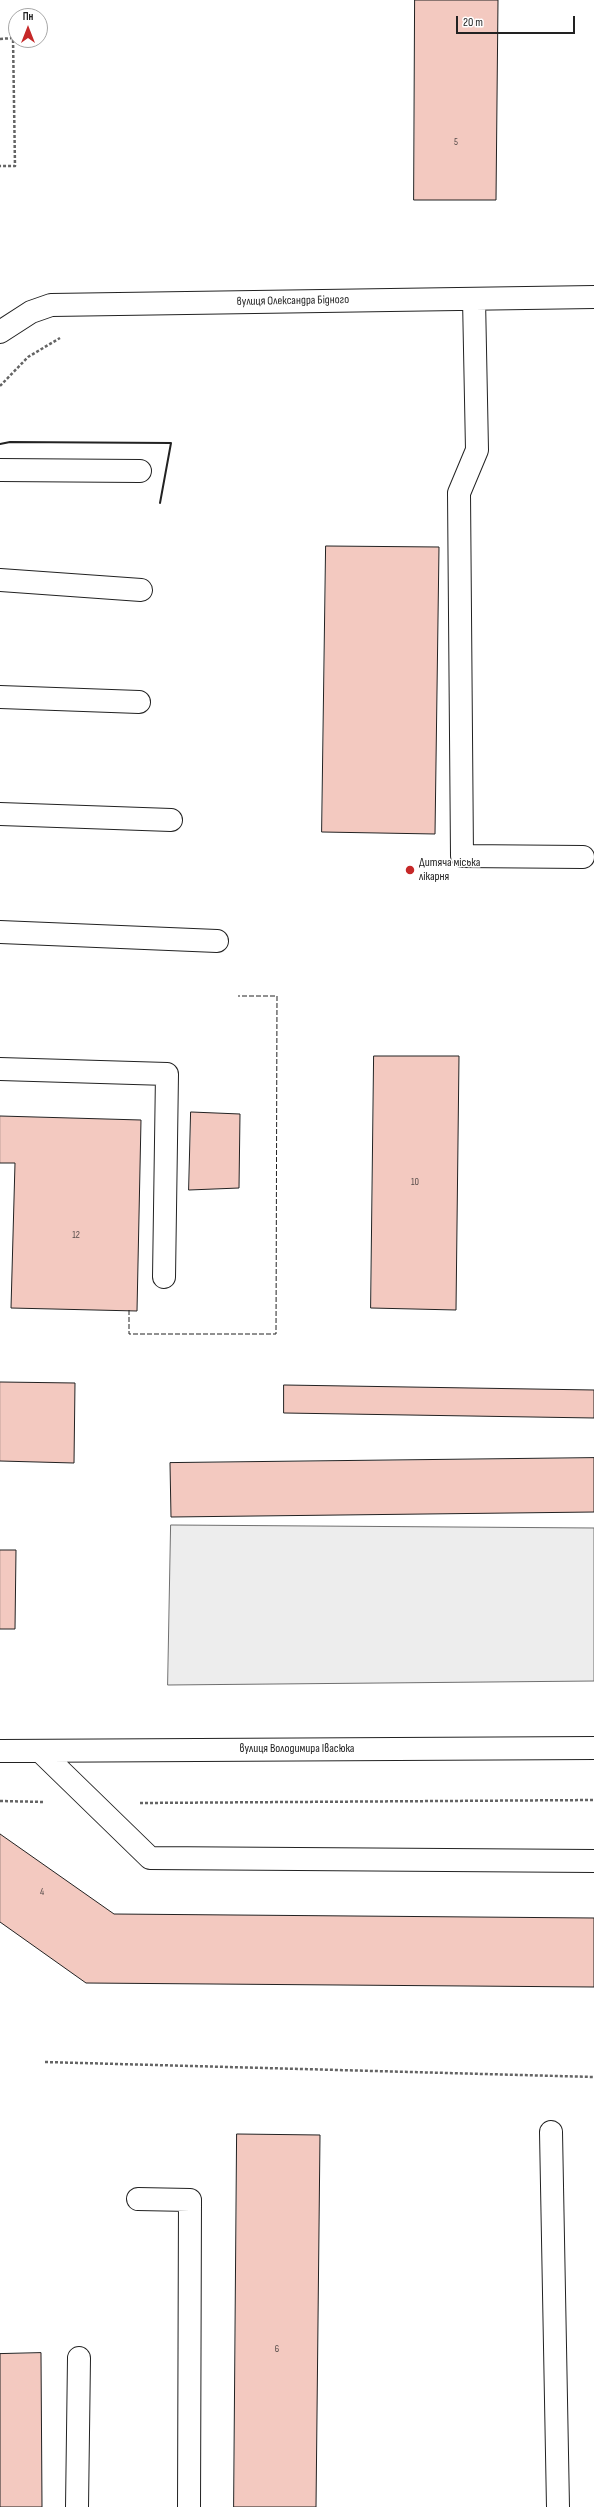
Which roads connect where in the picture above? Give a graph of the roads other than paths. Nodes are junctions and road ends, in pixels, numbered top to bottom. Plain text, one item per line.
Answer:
1 (594, 297) edge
2 (474, 299) junction
3 (0, 332) edge
4 (0, 470) edge
5 (140, 471) dead end
6 (0, 580) edge
7 (141, 590) dead end
8 (0, 697) edge
9 (139, 702) dead end
10 (0, 814) edge
11 (171, 820) dead end
12 (582, 857) dead end
13 (0, 932) edge
14 (217, 941) dead end
15 (0, 1069) edge
16 (164, 1277) dead end
17 (594, 1748) edge
18 (0, 1751) edge
19 (40, 1751) junction
20 (594, 1861) edge
21 (551, 2132) dead end
22 (138, 2199) dead end
23 (79, 2358) dead end
24 (78, 2507) edge
25 (189, 2507) edge
26 (558, 2507) edge

1 - 2 street, вулиця Олександра Бідного
2 - 3 street, вулиця Олександра Бідного
2 - 12 street
4 - 5 street
6 - 7 street
8 - 9 street
10 - 11 street
13 - 14 street
15 - 16 street
17 - 19 street, вулиця Володимира Івасюка
18 - 19 street, вулиця Володимира Івасюка
19 - 20 street
21 - 26 street
22 - 25 street
23 - 24 street

